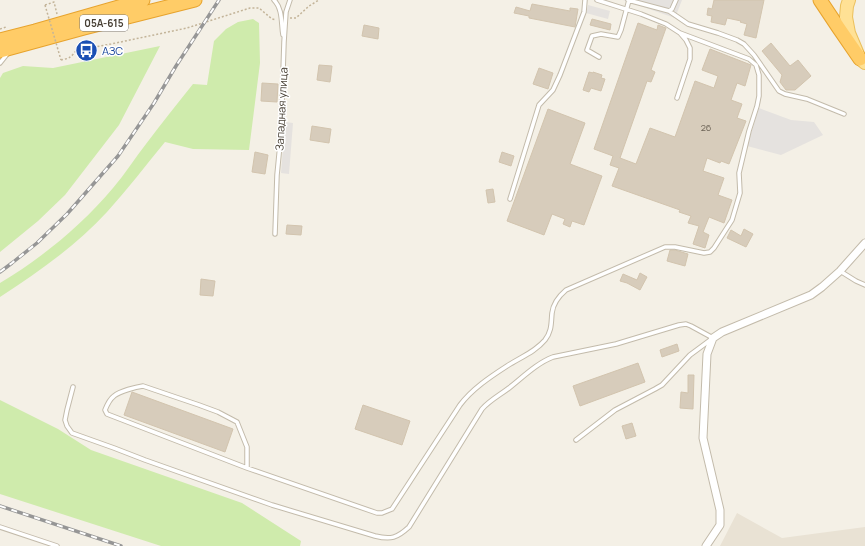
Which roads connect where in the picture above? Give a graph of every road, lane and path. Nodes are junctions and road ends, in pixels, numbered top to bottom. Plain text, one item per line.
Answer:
1 (144, 0) edge
2 (195, 0) edge
3 (274, 0) edge
4 (290, 0) edge
5 (319, 0) edge
6 (585, 0) edge
7 (597, 0) edge
8 (628, 0) edge
9 (676, 0) edge
10 (820, 0) edge
11 (849, 0) edge
12 (120, 4) edge
13 (626, 9) junction
14 (669, 11) junction
15 (58, 14) dead end
16 (286, 18) junction
17 (281, 19) junction
18 (680, 33) junction
19 (0, 40) edge
20 (284, 42) junction
21 (13, 48) junction
22 (0, 51) edge
23 (599, 57) dead end
24 (863, 61) edge
25 (0, 63) edge
26 (677, 98) dead end
27 (844, 114) dead end
28 (510, 199) dead end
29 (275, 234) dead end
30 (865, 243) edge
31 (840, 271) junction
32 (865, 286) edge
33 (713, 338) junction
34 (73, 387) dead end
35 (576, 440) dead end
36 (247, 468) junction
37 (0, 527) edge
38 (57, 546) edge
39 (706, 546) edge

1 - 12 highway, 05А-615
2 - 21 highway, 05А-615
3 - 17 lane, Западная улица
4 - 16 lane, Западная улица
5 - 16 path
6 - 28 lane
7 - 13 lane
8 - 13 lane
8 - 14 lane
9 - 14 lane
10 - 24 highway
11 - 24 main road
12 - 19 highway, 05А-615
13 - 18 lane
13 - 23 lane
14 - 27 lane
15 - 17 path, bridge
16 - 20 lane, Западная улица
17 - 20 lane, Западная улица
18 - 26 lane
18 - 36 lane
20 - 29 lane, Западная улица
21 - 22 highway, 05А-615
21 - 25 lane
30 - 31 street
31 - 32 lane
31 - 33 street
33 - 34 lane
33 - 35 lane
33 - 39 street
36 - 36 lane
37 - 38 lane

